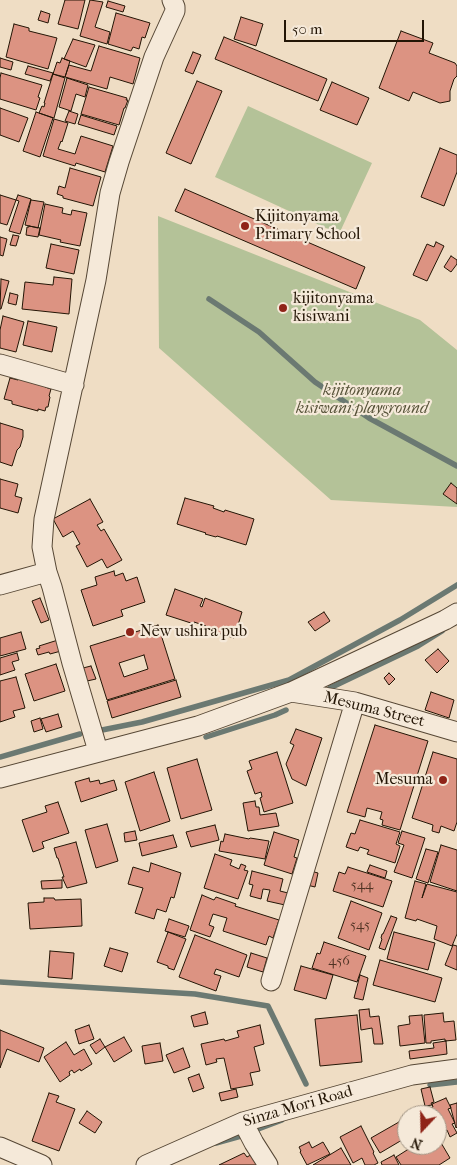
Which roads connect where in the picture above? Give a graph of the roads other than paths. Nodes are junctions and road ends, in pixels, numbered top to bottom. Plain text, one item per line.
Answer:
1 (172, 0) edge
2 (0, 364) edge
3 (74, 385) junction
4 (47, 572) junction
5 (0, 585) edge
6 (457, 613) edge
7 (290, 692) junction
8 (355, 702) junction
9 (457, 732) edge
10 (98, 751) junction
11 (0, 778) edge
12 (271, 982) dead end
13 (457, 1069) edge
14 (243, 1122) junction
15 (0, 1147) edge
16 (42, 1165) edge
17 (146, 1165) edge
18 (268, 1165) edge

1 - 3 street
2 - 3 street
3 - 4 street
4 - 5 street
4 - 10 street
6 - 7 street
7 - 8 street, Mesuma Street
7 - 10 street
8 - 9 street, Mesuma Street
8 - 12 street
10 - 11 street
13 - 14 street, Sinza Mori Road
14 - 17 street, Sinza Mori Road
14 - 18 street
15 - 16 street

